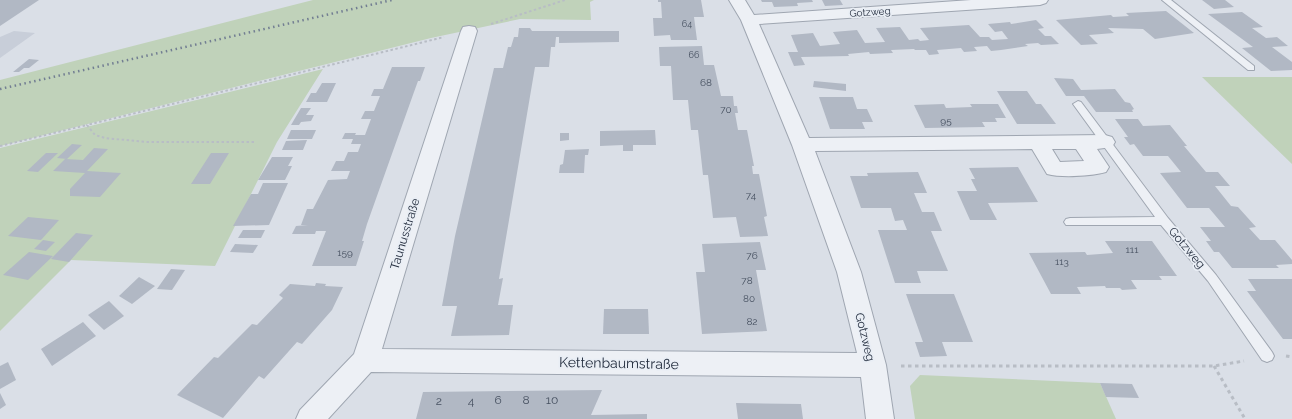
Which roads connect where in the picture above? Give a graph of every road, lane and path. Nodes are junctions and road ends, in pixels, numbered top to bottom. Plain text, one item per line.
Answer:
1 (565, 0) edge
2 (737, 0) edge
3 (1040, 0) edge
4 (1166, 0) edge
5 (749, 20) junction
6 (469, 31) junction
7 (1250, 68) dead end
8 (1078, 104) dead end
9 (87, 125) junction
10 (254, 142) dead end
11 (1082, 142) junction
12 (1105, 142) junction
13 (1038, 143) junction
14 (802, 145) junction
15 (0, 146) edge
16 (1164, 221) junction
17 (1070, 222) dead end
18 (1267, 356) junction
19 (1292, 357) edge
20 (365, 360) junction
21 (873, 365) junction
22 (1214, 366) junction
23 (310, 419) edge
24 (880, 419) edge
25 (1245, 419) edge

1 - 6 path
2 - 5 street, Gotzweg
3 - 5 street, Gotzweg
4 - 7 lane
5 - 14 street, Gotzweg
6 - 9 path
6 - 20 street, Taunusstraße
8 - 12 lane, Gotzweg
9 - 10 path
9 - 15 path
11 - 12 street
11 - 13 street
11 - 13 street
12 - 16 lane, Gotzweg
13 - 14 street
14 - 21 street, Gotzweg
16 - 17 lane
16 - 18 lane, Gotzweg
18 - 19 path
18 - 22 path
20 - 21 street, Kettenbaumstraße
20 - 23 street, Taunusstraße
21 - 22 path
21 - 24 street, Gotzweg
22 - 25 path

